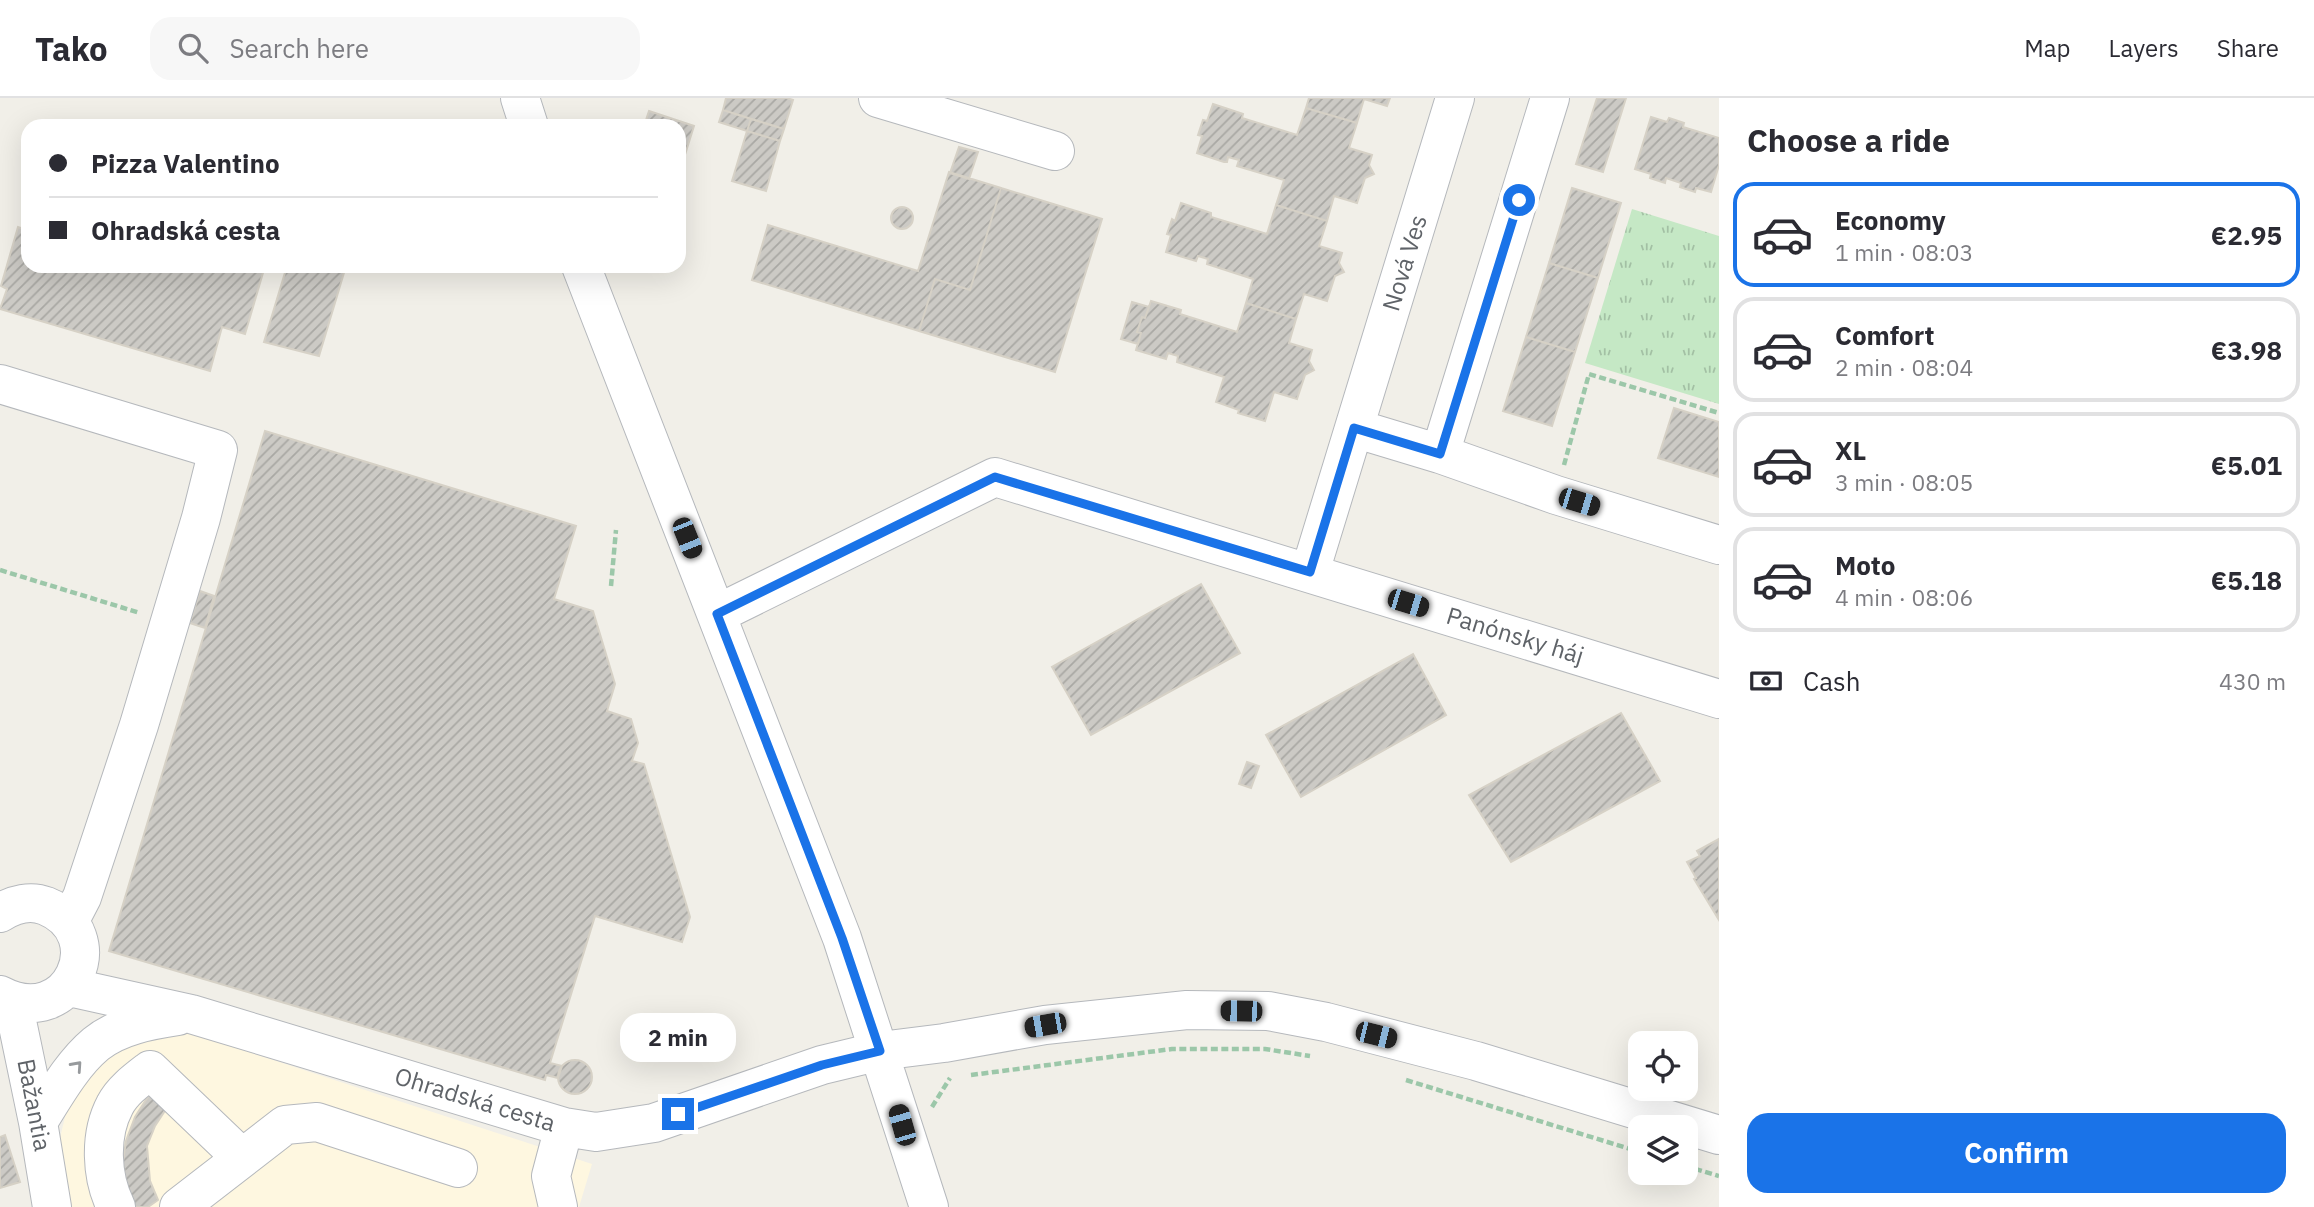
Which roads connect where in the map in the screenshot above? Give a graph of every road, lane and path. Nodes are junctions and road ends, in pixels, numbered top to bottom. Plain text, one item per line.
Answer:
1 (520, 98) edge
2 (878, 98) edge
3 (1455, 98) edge
4 (1550, 98) edge
5 (527, 119) edge
6 (1055, 151) dead end
7 (584, 273) edge
8 (0, 384) edge
9 (1719, 413) edge
10 (1349, 444) junction
11 (1440, 454) junction
12 (1556, 495) junction
13 (616, 530) dead end
14 (1719, 545) edge
15 (0, 570) edge
16 (1310, 572) junction
17 (611, 586) dead end
18 (144, 614) dead end
19 (717, 614) junction
20 (1719, 699) edge
21 (0, 913) edge
22 (69, 922) junction
23 (69, 987) junction
24 (7, 999) edge
25 (191, 1014) junction
26 (880, 1051) junction
27 (1318, 1057) dead end
28 (941, 1071) dead end
29 (1397, 1077) dead end
30 (950, 1078) junction
31 (931, 1108) dead end
32 (38, 1122) junction
33 (564, 1127) junction
34 (1719, 1135) edge
35 (1628, 1148) edge
36 (242, 1158) junction
37 (458, 1168) dead end
38 (1698, 1170) edge
39 (1719, 1176) edge
40 (52, 1207) edge
41 (116, 1207) edge
42 (179, 1207) edge
43 (558, 1207) edge
44 (929, 1207) edge

1 - 5 street
2 - 6 street
3 - 10 street, Nová Ves
4 - 11 street
7 - 19 street
8 - 22 street
9 - 12 path
10 - 11 street
10 - 16 street
11 - 12 street
12 - 14 street
13 - 17 path
15 - 18 path
16 - 19 street, Panónsky háj
16 - 20 street, Panónsky háj
19 - 26 street
21 - 22 street
22 - 23 street
23 - 24 street
23 - 25 street, Ohradská cesta
24 - 32 street, Bažantia
32 -> 25 street
25 - 33 street, Ohradská cesta
26 - 33 street, Ohradská cesta
26 - 34 street, Ohradská cesta
26 - 44 street
27 - 30 path
28 - 30 path
29 - 35 path
30 - 31 path
32 - 40 street, Bažantia
33 - 43 street
36 - 37 street
36 - 41 street
36 - 42 street
38 - 39 path

